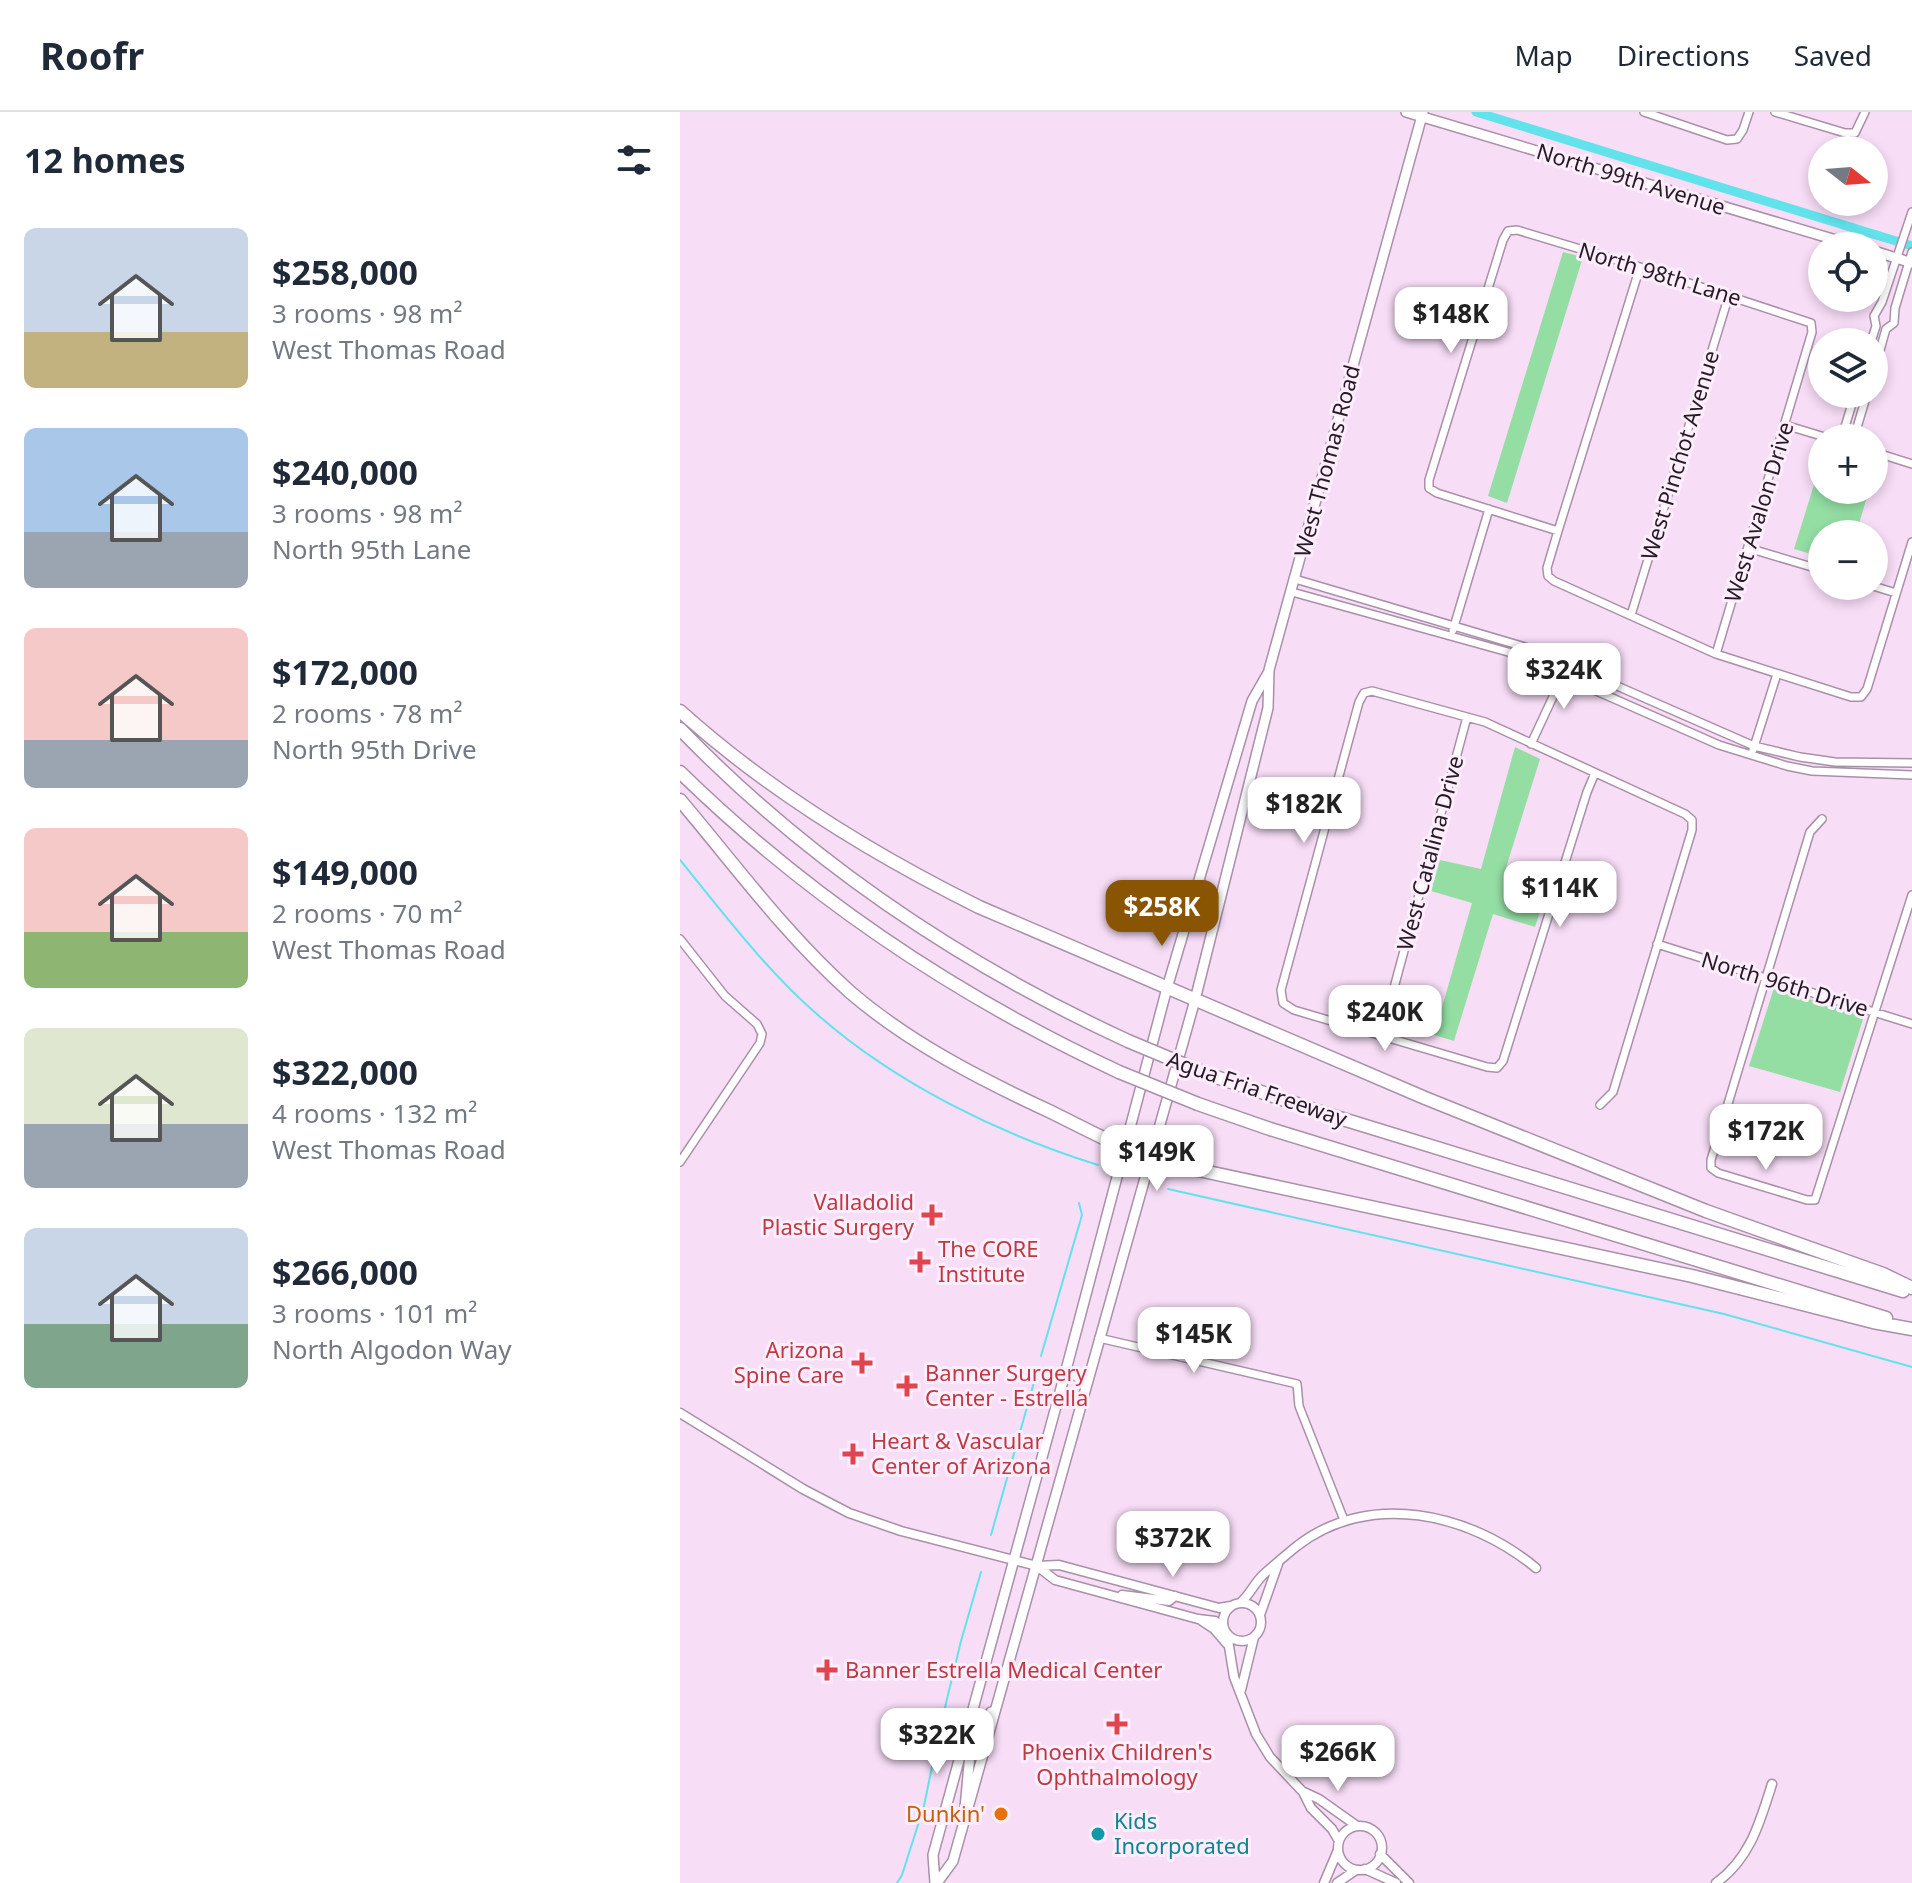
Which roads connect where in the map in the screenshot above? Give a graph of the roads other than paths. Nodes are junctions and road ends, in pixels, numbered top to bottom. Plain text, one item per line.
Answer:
1 (1406, 112) edge
2 (1644, 112) edge
3 (1749, 112) edge
4 (1775, 112) edge
5 (1865, 112) edge
6 (1422, 114) edge
7 (1912, 212) edge
8 (1810, 232) edge
9 (1888, 255) edge
10 (1897, 258) junction
11 (1911, 259) edge
12 (1640, 267) junction
13 (1729, 295) junction
14 (1811, 323) joint
15 (1876, 326) joint
16 (1883, 328) edge
17 (1887, 328) edge
18 (1785, 425) junction
19 (1808, 432) edge
20 (1888, 456) edge
21 (1912, 464) edge
22 (1489, 509) junction
23 (1558, 531) junction
24 (1912, 542) edge
25 (1748, 548) junction
26 (1808, 566) edge
27 (1295, 579) junction
28 (1888, 591) edge
29 (1292, 592) junction
30 (1896, 593) junction
31 (1631, 615) junction
32 (1454, 627) junction
33 (1451, 637) junction
34 (1716, 654) junction
35 (1569, 665) junction
36 (1269, 670) junction
37 (1777, 674) junction
38 (1563, 675) junction
39 (680, 711) edge
40 (1467, 717) junction
41 (680, 729) edge
42 (1531, 744) junction
43 (1754, 746) junction
44 (1751, 756) junction
45 (1912, 763) edge
46 (680, 772) edge
47 (1595, 773) junction
48 (1912, 775) edge
49 (680, 800) edge
50 (1822, 819) dead end
51 (1912, 895) edge
52 (680, 939) edge
53 (1657, 944) junction
54 (1766, 978) junction
55 (1167, 988) junction
56 (1195, 1000) junction
57 (1876, 1013) junction
58 (1912, 1024) edge
59 (1381, 1036) junction
60 (1600, 1105) dead end
61 (1124, 1148) junction
62 (1150, 1158) junction
63 (680, 1162) edge
64 (1912, 1291) edge
65 (1912, 1327) edge
66 (1099, 1338) junction
67 (1066, 1370) junction
68 (1086, 1387) junction
69 (680, 1413) edge
70 (1344, 1520) junction
71 (1014, 1559) junction
72 (1279, 1563) junction
73 (1037, 1566) junction
74 (1536, 1568) dead end
75 (1109, 1595) junction
76 (1175, 1596) junction
77 (1235, 1604) junction
78 (1260, 1616) junction
79 (1198, 1619) junction
80 (1226, 1631) junction
81 (1254, 1636) junction
82 (1229, 1646) junction
83 (1241, 1690) junction
84 (999, 1700) junction
85 (963, 1746) junction
86 (1772, 1784) dead end
87 (1303, 1792) junction
88 (965, 1820) junction
89 (1357, 1826) junction
90 (1338, 1845) junction
91 (1380, 1854) junction
92 (1361, 1869) junction
93 (936, 1883) edge
94 (1324, 1883) edge
95 (1337, 1883) edge
96 (1396, 1883) edge
97 (1409, 1883) edge
98 (1716, 1883) edge

1 - 6 main road, North 99th Avenue
2 - 3 street
4 - 5 street
6 - 8 main road, North 99th Avenue
6 - 27 main road, West Thomas Road
7 - 10 street
9 - 10 main road
10 - 11 main road
10 - 15 street
11 - 17 street
12 - 13 street, North 98th Lane
12 - 22 street, North 98th Lane
12 - 23 street
13 - 14 street, North 98th Lane
13 - 31 street, West Pinchot Avenue
14 - 18 street, West Avalon Drive
15 - 16 street
18 - 19 street
18 - 25 street, West Avalon Drive
20 - 21 street
22 - 23 street
22 - 32 street
23 - 31 street
24 - 30 street
25 - 26 street
25 - 34 street, West Avalon Drive
27 - 29 main road, West Thomas Road
27 - 32 street
28 - 30 street
29 - 33 street
29 - 36 main road, West Thomas Road
30 - 37 street
31 - 34 street
32 - 33 street
32 - 35 street
33 - 38 street
34 - 37 street
35 - 38 street
35 - 43 street
36 - 55 main road, West Thomas Road
36 - 56 main road, West Thomas Road
37 - 43 street
38 - 42 street
38 - 44 street
39 - 55 highway
40 - 42 street
40 - 59 street, West Catalina Drive
40 - 59 street
41 - 64 highway, Agua Fria Freeway, bridge
42 - 47 street
43 - 44 street
43 - 45 street
44 - 48 street
46 - 65 highway, Agua Fria Freeway, bridge
47 - 53 street
47 - 59 street
49 - 61 highway
50 - 54 street
51 - 57 street
52 - 63 street
53 - 54 street, North 96th Drive
53 - 60 street
54 - 57 street, North 96th Drive
54 - 57 street
55 - 56 highway
55 - 61 main road, West Thomas Road
56 - 62 main road, West Thomas Road
56 - 64 highway
57 - 58 street, North 96th Drive
61 - 62 highway
61 - 67 main road, West Thomas Road
62 - 65 highway
62 - 66 main road, West Thomas Road
66 - 68 main road, West Thomas Road
66 - 70 street
67 - 68 main road
67 - 71 main road, West Thomas Road
68 - 73 main road, West Thomas Road
69 - 71 street
70 - 72 street
70 - 74 street
71 - 73 street
71 - 85 main road, West Thomas Road
72 - 77 street
72 - 78 street
73 - 75 street
73 - 76 street
73 - 84 main road, West Thomas Road
75 - 76 street
75 - 79 street
76 - 77 street
77 - 78 street
77 - 80 street
78 - 81 street
79 - 80 street
79 - 82 street
80 - 81 street
80 - 82 street
81 - 83 street
82 - 83 street
83 - 87 street
84 - 85 main road
84 - 88 main road, West Thomas Road
85 - 88 main road
85 - 93 main road, West Thomas Road
86 - 98 street
87 - 89 street
87 - 90 street
88 - 93 main road, West Thomas Road
89 - 90 street
89 - 91 street
90 - 92 street
90 - 94 street
91 - 92 street
91 - 97 street
92 - 95 street
92 - 96 street

